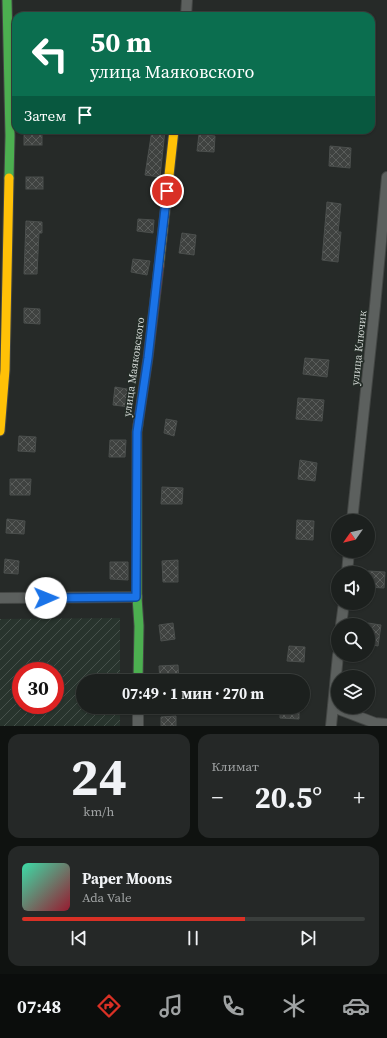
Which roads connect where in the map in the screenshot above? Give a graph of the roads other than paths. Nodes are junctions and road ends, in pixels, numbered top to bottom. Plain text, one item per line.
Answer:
1 (7, 0) edge
2 (186, 0) edge
3 (186, 12) edge
4 (174, 134) edge
5 (387, 177) edge
6 (0, 431) edge
7 (353, 514) edge
8 (136, 597) junction
9 (0, 598) edge
10 (138, 674) edge
11 (138, 714) edge
12 (332, 714) edge
13 (351, 714) edge
14 (387, 724) edge
15 (138, 726) edge
16 (331, 726) edge

1 - 6 street
2 - 3 street
4 - 8 street, улица Маяковского
5 - 7 street, улица Ключик
8 - 9 street
8 - 10 street, улица Маяковского
11 - 15 street
12 - 16 street
13 - 14 street

